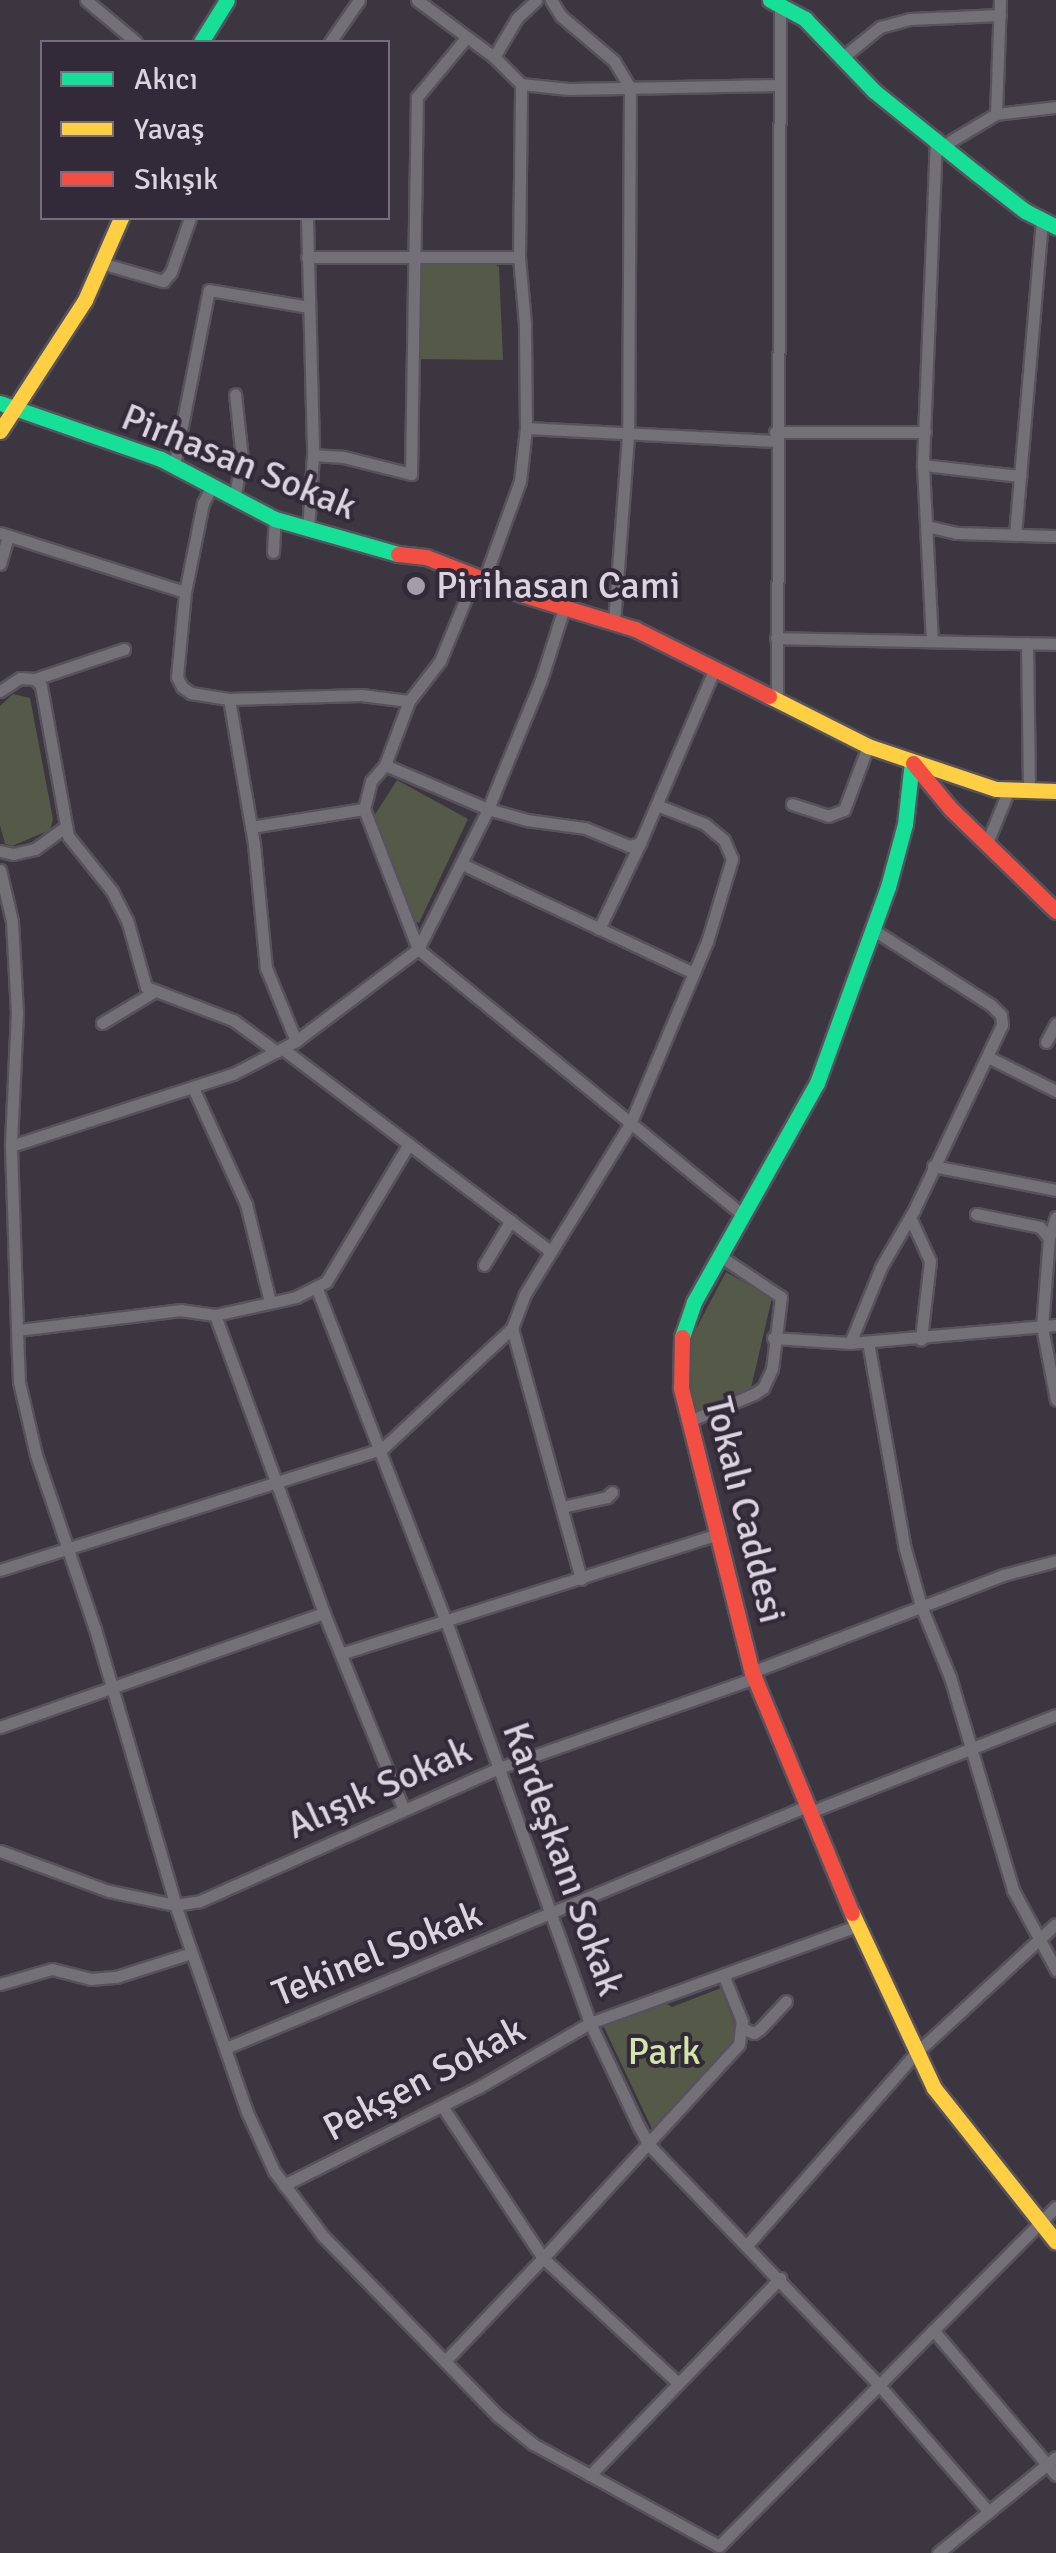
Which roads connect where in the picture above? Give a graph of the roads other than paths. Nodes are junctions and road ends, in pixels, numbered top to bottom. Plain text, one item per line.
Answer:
1 (86, 0) edge
2 (227, 0) edge
3 (360, 0) edge
4 (417, 0) edge
5 (536, 0) edge
6 (551, 0) edge
7 (1000, 0) edge
8 (775, 3) edge
9 (1000, 15) junction
10 (466, 38) junction
11 (134, 40) edge
12 (202, 40) edge
13 (331, 40) edge
14 (494, 56) junction
15 (844, 57) junction
16 (521, 84) junction
17 (780, 86) junction
18 (630, 88) junction
19 (1056, 107) edge
20 (996, 114) junction
21 (940, 141) junction
22 (120, 220) edge
23 (189, 220) edge
24 (307, 220) edge
25 (1049, 223) edge
26 (307, 257) junction
27 (414, 257) junction
28 (519, 257) junction
29 (101, 263) junction
30 (308, 306) junction
31 (235, 394) dead end
32 (7, 406) edge
33 (526, 428) junction
34 (0, 431) edge
35 (925, 432) junction
36 (628, 436) junction
37 (775, 437) junction
38 (312, 455) junction
39 (923, 465) junction
40 (174, 466) junction
41 (1020, 476) junction
42 (211, 488) junction
43 (234, 499) junction
44 (275, 519) junction
45 (926, 526) junction
46 (308, 530) junction
47 (4, 535) edge
48 (1015, 536) junction
49 (1056, 536) edge
50 (273, 552) dead end
51 (0, 564) edge
52 (480, 578) junction
53 (186, 592) junction
54 (564, 608) junction
55 (614, 623) junction
56 (776, 638) junction
57 (932, 641) junction
58 (1026, 643) junction
59 (1056, 644) edge
60 (124, 649) dead end
61 (714, 668) junction
62 (36, 679) junction
63 (0, 692) edge
64 (229, 699) junction
65 (777, 700) junction
66 (409, 701) junction
67 (868, 746) junction
68 (912, 762) junction
69 (385, 766) junction
70 (1003, 789) junction
71 (1030, 790) junction
72 (1056, 791) edge
73 (792, 804) dead end
74 (657, 805) junction
75 (364, 809) junction
76 (488, 809) junction
77 (65, 826) junction
78 (251, 828) junction
79 (640, 843) junction
80 (987, 843) junction
81 (0, 850) edge
82 (462, 864) junction
83 (0, 870) edge
84 (1056, 911) edge
85 (872, 928) junction
86 (599, 929) junction
87 (418, 949) junction
88 (14, 954) junction
89 (0, 957) edge
90 (694, 973) junction
91 (152, 993) junction
92 (102, 1023) dead end
93 (1056, 1023) edge
94 (296, 1041) junction
95 (1046, 1042) dead end
96 (280, 1050) junction
97 (988, 1056) junction
98 (194, 1090) junction
99 (1056, 1091) edge
100 (630, 1124) junction
101 (410, 1144) junction
102 (11, 1146) junction
103 (933, 1166) junction
104 (6, 1188) edge
105 (1056, 1190) edge
106 (976, 1214) dead end
107 (743, 1215) junction
108 (910, 1217) junction
109 (1056, 1217) edge
110 (511, 1220) junction
111 (1049, 1238) junction
112 (551, 1252) junction
113 (720, 1256) junction
114 (484, 1265) dead end
115 (15, 1268) junction
116 (0, 1270) edge
117 (317, 1289) junction
118 (270, 1302) junction
119 (215, 1315) junction
120 (1056, 1325) edge
121 (1042, 1327) junction
122 (512, 1328) junction
123 (17, 1330) junction
124 (773, 1338) junction
125 (921, 1339) junction
126 (850, 1342) junction
127 (868, 1342) junction
128 (1056, 1400) edge
129 (690, 1421) junction
130 (382, 1449) junction
131 (276, 1484) junction
132 (612, 1492) dead end
133 (562, 1507) junction
134 (718, 1534) junction
135 (67, 1551) junction
136 (1056, 1561) edge
137 (0, 1570) edge
138 (581, 1579) junction
139 (920, 1606) junction
140 (324, 1613) junction
141 (446, 1621) junction
142 (343, 1653) junction
143 (753, 1675) junction
144 (113, 1686) junction
145 (1056, 1714) edge
146 (0, 1727) edge
147 (972, 1746) junction
148 (499, 1768) junction
149 (403, 1808) junction
150 (808, 1809) junction
151 (0, 1851) edge
152 (175, 1905) junction
153 (550, 1915) junction
154 (1056, 1924) edge
155 (857, 1926) junction
156 (1037, 1941) junction
157 (191, 1952) junction
158 (1056, 1970) edge
159 (724, 1977) junction
160 (0, 1984) edge
161 (786, 2001) dead end
162 (590, 2022) junction
163 (742, 2028) junction
164 (226, 2048) junction
165 (916, 2053) junction
166 (442, 2106) junction
167 (649, 2144) junction
168 (284, 2185) junction
169 (1056, 2207) edge
170 (1038, 2223) junction
171 (1056, 2242) edge
172 (748, 2244) junction
173 (544, 2258) junction
174 (780, 2278) junction
175 (933, 2330) junction
176 (445, 2360) junction
177 (678, 2383) junction
178 (879, 2385) junction
179 (1054, 2465) edge
180 (590, 2475) junction
181 (989, 2512) junction
182 (723, 2550) edge
183 (938, 2553) edge

1 - 11 street
2 - 12 street
3 - 13 street
4 - 10 street
5 - 14 street
6 - 18 street
7 - 9 street
8 - 15 street
8 - 17 street
9 - 15 street
9 - 20 street
10 - 14 street
10 - 27 street
14 - 16 street
15 - 21 street
16 - 18 street
16 - 28 street
17 - 18 street
17 - 37 street
18 - 36 street
19 - 20 street
20 - 21 street
21 - 25 street
21 - 35 street
22 - 29 street
23 - 29 street
24 - 26 street
25 - 41 street
26 - 27 street
26 - 30 street
27 - 28 street
27 - 38 street
28 - 33 street
29 - 32 street
30 - 38 street
30 - 40 street
31 - 43 street
32 - 34 street
32 - 40 street, Pirhasan Sokak
33 - 36 street
33 - 52 street
35 - 37 street
35 - 39 street
36 - 37 street
36 - 55 street
37 - 56 street
38 - 46 street
39 - 41 street
39 - 45 street
40 - 42 street, Pirhasan Sokak
41 - 48 street
42 - 43 street, Pirhasan Sokak
42 - 53 street
43 - 44 street, Pirhasan Sokak
44 - 46 street, Pirhasan Sokak
44 - 50 street
45 - 48 street
45 - 57 street
46 - 52 street, Pirhasan Sokak
47 - 51 street
47 - 53 street
48 - 49 street
52 - 54 street, Pirhasan Sokak
52 - 66 street
53 - 64 street
54 - 55 street, Pirhasan Sokak
54 - 76 street
55 - 61 street, Pirhasan Sokak
56 - 57 street
56 - 65 street
57 - 58 street
58 - 59 street
58 - 71 street
60 - 62 street
61 - 65 street, Pirhasan Sokak
61 - 74 street
62 - 63 street
62 - 77 street
64 - 66 street
64 - 78 street
65 - 67 street, Pirhasan Sokak
66 - 69 street
67 - 68 street, Pirhasan Sokak
67 - 73 street
68 - 70 street, Pirhasan Sokak
68 - 80 street
68 - 85 street, Tokalı Caddesi
69 - 75 street
69 - 76 street
70 - 71 street, Pirhasan Sokak
70 - 80 street
71 - 72 street, Pirhasan Sokak
74 - 79 street
74 - 90 street
75 - 78 street
75 - 87 street
76 - 79 street
76 - 82 street
77 - 81 street
77 - 91 street
78 - 94 street
79 - 86 street
80 - 84 street
82 - 86 street
82 - 87 street
83 - 88 street
85 - 97 street
85 - 107 street, Tokalı Caddesi
86 - 90 street
87 - 94 street
87 - 100 street
88 - 89 street
88 - 102 street
90 - 100 street
91 - 92 street
91 - 96 street
93 - 95 street
94 - 96 street
96 - 98 street
96 - 101 street
97 - 99 street
97 - 103 street
98 - 102 street
98 - 118 street
100 - 107 street
100 - 112 street
101 - 110 street
101 - 117 street
102 - 104 street
103 - 105 street
103 - 108 street
104 - 115 street
106 - 111 street
107 - 113 street, Tokalı Caddesi
108 - 125 street
108 - 126 street
109 - 111 street
110 - 112 street
110 - 114 street
111 - 121 street
112 - 122 street
113 - 124 street
113 - 129 street, Tokalı Caddesi
115 - 116 street
115 - 123 street
117 - 118 street
117 - 130 street, Kardeşkanı Sokak
118 - 119 street
119 - 123 street
119 - 131 street
120 - 121 street
121 - 125 street
121 - 128 street
122 - 130 street
122 - 133 street
123 - 135 street
124 - 126 street
124 - 129 street
125 - 127 street
126 - 127 street
127 - 139 street
129 - 134 street, Tokalı Caddesi
130 - 131 street
130 - 141 street, Kardeşkanı Sokak
131 - 135 street
131 - 140 street
132 - 133 street
133 - 138 street
134 - 138 street
134 - 143 street, Tokalı Caddesi
135 - 137 street
135 - 144 street
136 - 139 street, Alışık Sokak
138 - 141 street
139 - 143 street, Alışık Sokak
139 - 147 street
140 - 142 street
140 - 144 street
141 - 142 street
141 - 148 street, Kardeşkanı Sokak
142 - 149 street
143 - 148 street, Alışık Sokak
143 - 150 street, Tokalı Caddesi
144 - 146 street
144 - 152 street
145 - 147 street, Tekinel Sokak
147 - 150 street, Tekinel Sokak
147 - 156 street
148 - 149 street, Alışık Sokak
148 - 153 street, Kardeşkanı Sokak
149 - 152 street, Alışık Sokak
150 - 153 street, Tekinel Sokak
150 - 155 street, Tokalı Caddesi
151 - 152 street
152 - 157 street
153 - 162 street, Kardeşkanı Sokak
153 - 164 street, Tekinel Sokak
154 - 156 street
155 - 159 street, Pekşen Sokak
155 - 165 street, Tokalı Caddesi
156 - 158 street
156 - 165 street
157 - 160 street
157 - 164 street
159 - 162 street, Pekşen Sokak
159 - 163 street
161 - 163 street
162 - 166 street, Pekşen Sokak
162 - 167 street, Kardeşkanı Sokak
163 - 167 street
164 - 168 street
165 - 170 street, Tokalı Caddesi
165 - 172 street
166 - 168 street, Pekşen Sokak
166 - 173 street
167 - 172 street, Kardeşkanı Sokak
167 - 173 street
168 - 176 street
169 - 170 street
170 - 171 street, Tokalı Caddesi
170 - 175 street
172 - 174 street, Kardeşkanı Sokak
173 - 176 street
173 - 177 street
174 - 177 street
174 - 178 street, Kardeşkanı Sokak
175 - 178 street
175 - 179 street
176 - 180 street
177 - 180 street
178 - 181 street, Kardeşkanı Sokak
178 - 182 street
179 - 181 street
180 - 182 street
181 - 183 street

